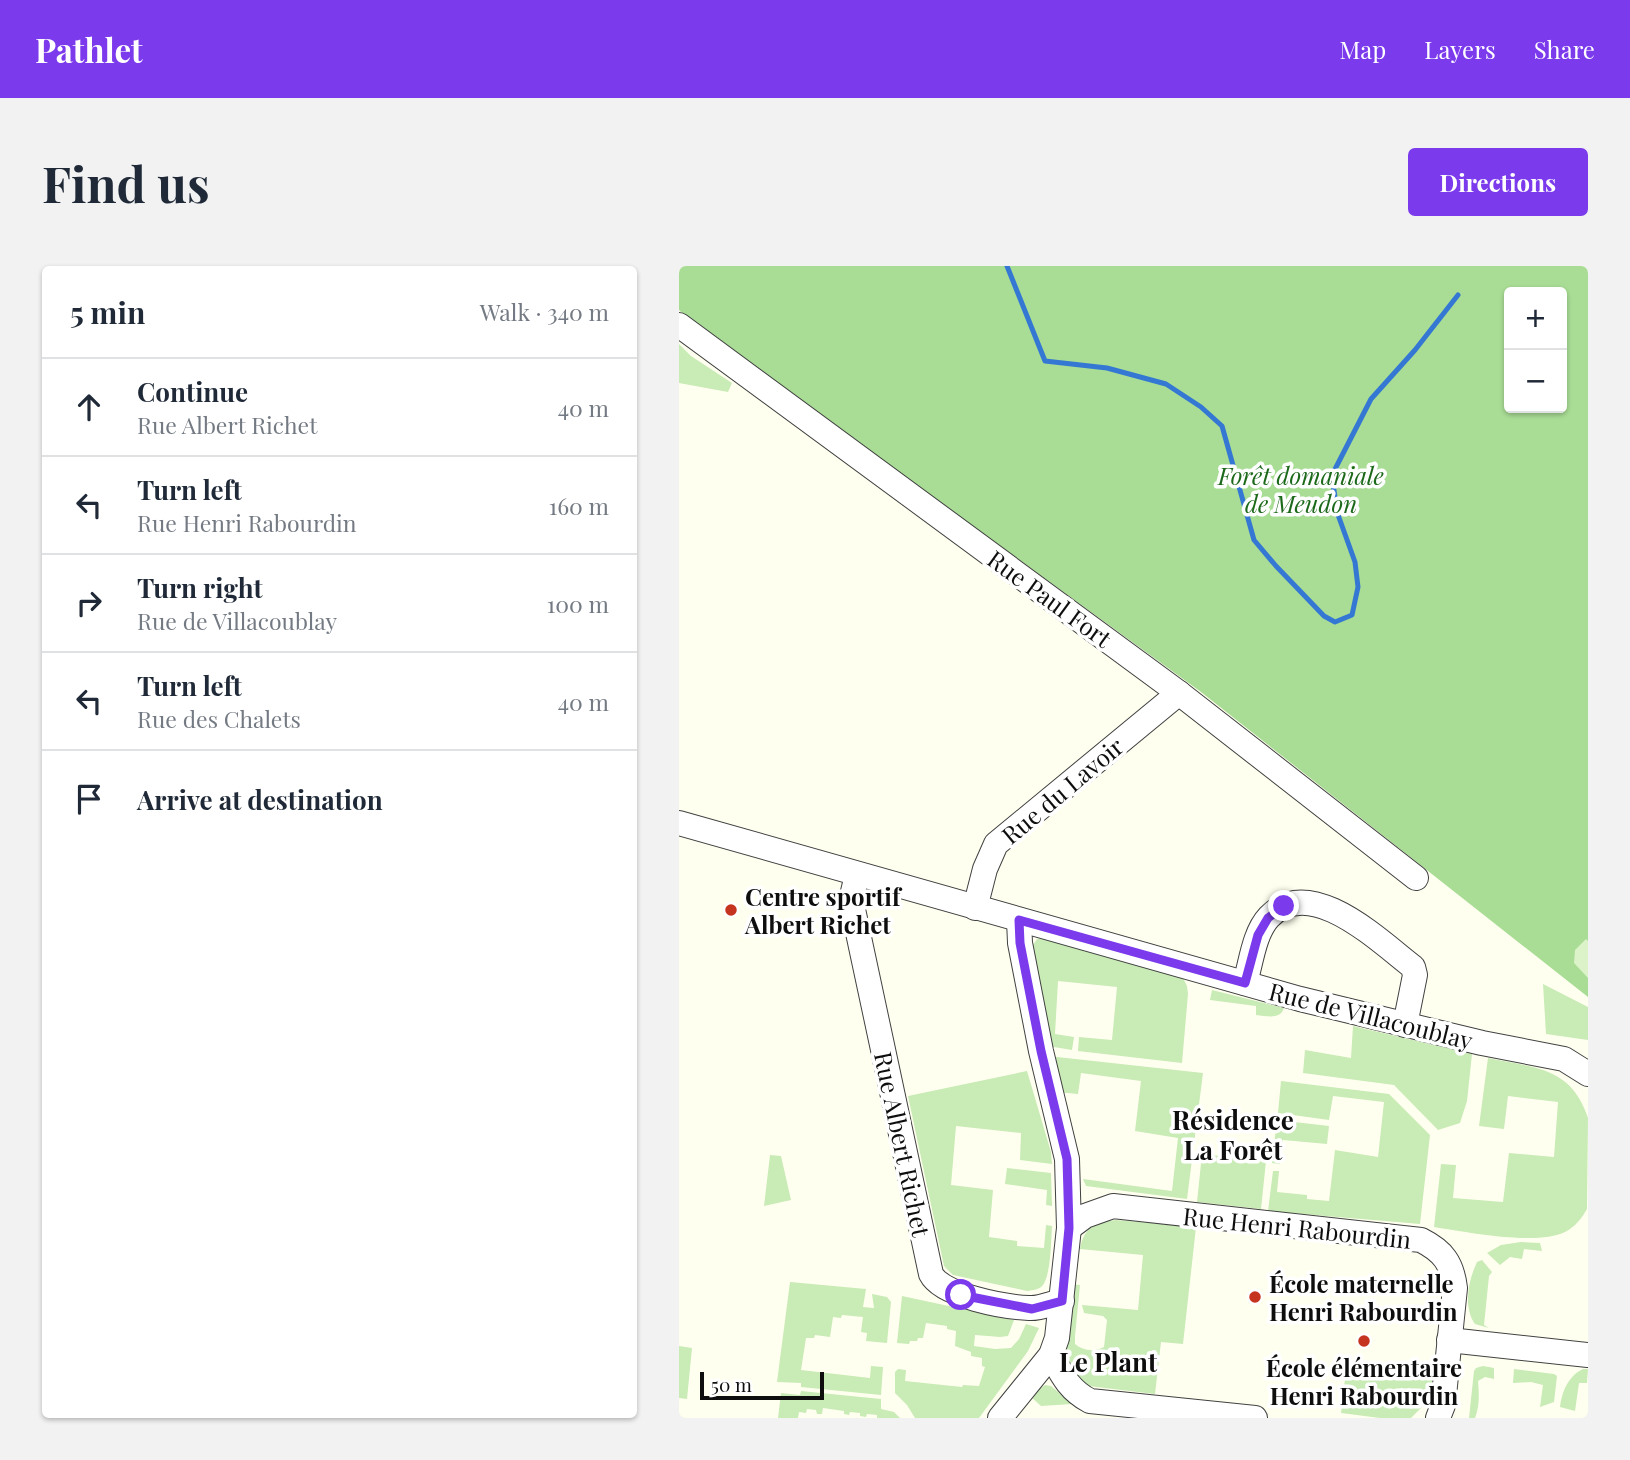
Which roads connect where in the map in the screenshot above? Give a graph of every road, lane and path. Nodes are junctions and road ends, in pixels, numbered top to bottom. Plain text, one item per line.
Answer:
1 (679, 325) edge
2 (1179, 693) junction
3 (679, 822) edge
4 (857, 875) junction
5 (1416, 878) dead end
6 (975, 908) junction
7 (1019, 920) junction
8 (1245, 983) junction
9 (1405, 1025) junction
10 (1583, 1070) edge
11 (1069, 1228) junction
12 (1062, 1301) junction
13 (1449, 1340) junction
14 (1051, 1355) junction
15 (1588, 1355) edge
16 (1000, 1418) edge
17 (1255, 1418) edge
18 (1438, 1418) edge

1 - 2 street, Rue Paul Fort
2 - 5 street, Rue Paul Fort
2 - 6 street, Rue du Lavoir
3 - 4 street, Rue de Villacoublay
4 - 6 street, Rue de Villacoublay
4 - 12 street, Rue Albert Richet
6 - 7 street, Rue de Villacoublay
7 - 8 street, Rue de Villacoublay
7 - 11 street
8 - 9 street, Rue de Villacoublay
8 - 9 street
9 - 10 street, Rue de Villacoublay
11 - 12 street
11 - 13 street, Rue Henri Rabourdin
12 - 14 street
13 - 15 street
13 - 18 street, Rue Henri Rabourdin
14 - 16 street
14 - 17 street

